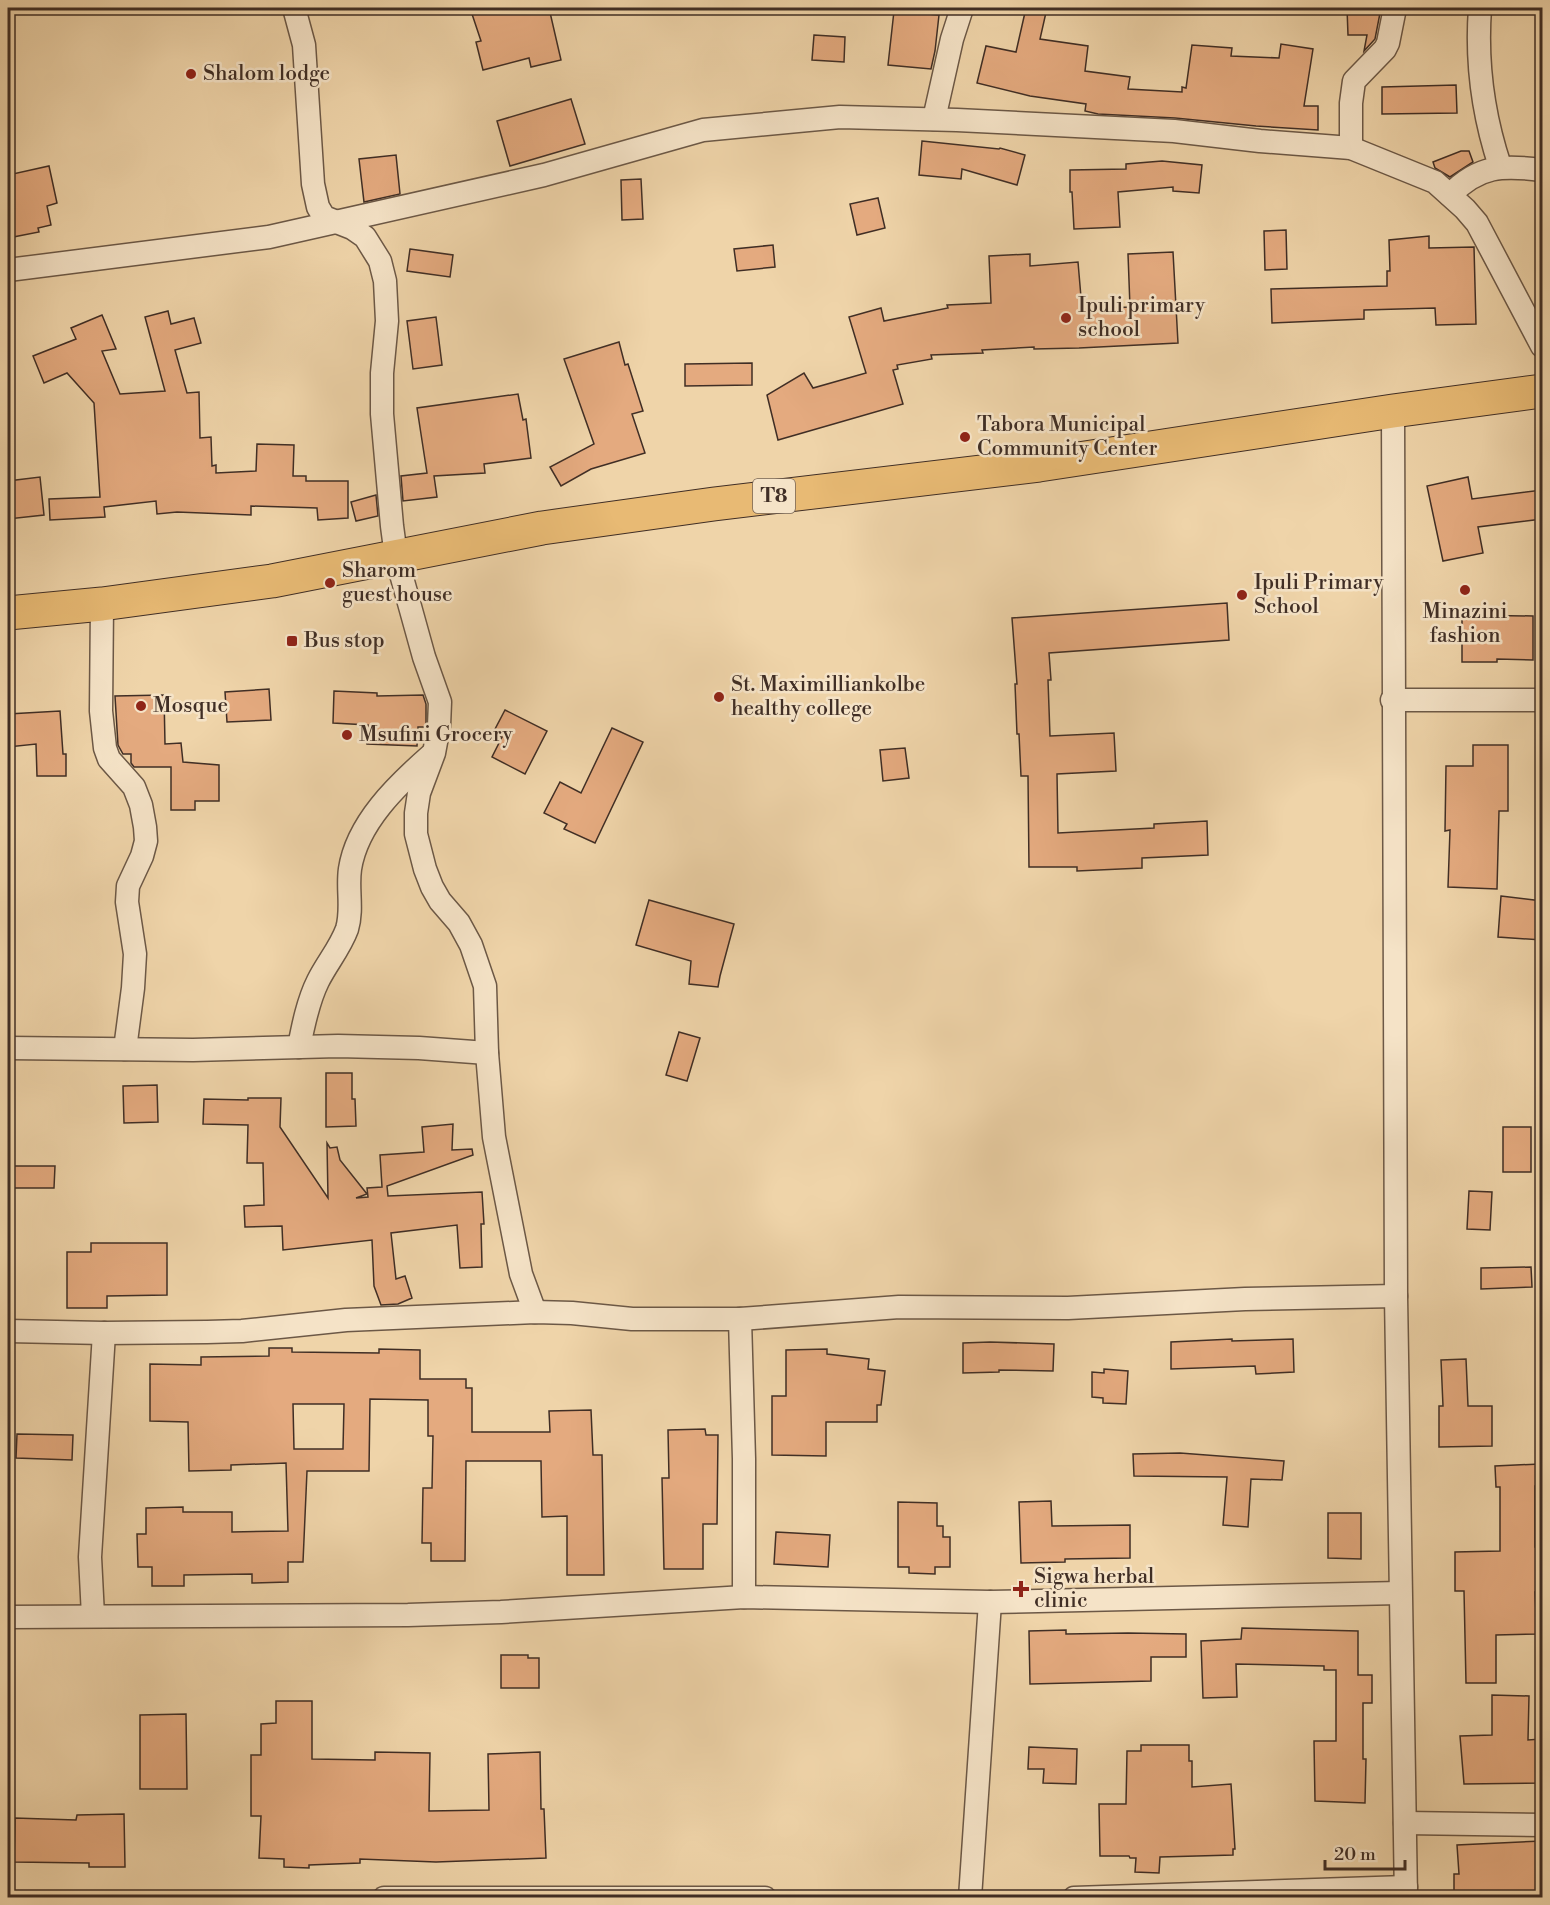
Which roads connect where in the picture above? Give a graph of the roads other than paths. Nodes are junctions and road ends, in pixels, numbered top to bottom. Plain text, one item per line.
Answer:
1 (294, 8) edge
2 (962, 8) edge
3 (1395, 8) edge
4 (1480, 8) edge
5 (934, 119) junction
6 (1351, 148) junction
7 (1500, 166) junction
8 (1542, 170) edge
9 (1450, 195) junction
10 (334, 222) junction
11 (8, 270) edge
12 (1542, 346) edge
13 (1542, 391) edge
14 (1393, 411) junction
15 (396, 556) junction
16 (102, 604) junction
17 (8, 613) edge
18 (1392, 700) junction
19 (1542, 700) edge
20 (434, 753) junction
21 (299, 1047) junction
22 (8, 1048) edge
23 (125, 1049) junction
24 (487, 1053) junction
25 (1396, 1296) junction
26 (536, 1312) junction
27 (740, 1319) junction
28 (8, 1331) edge
29 (104, 1333) junction
30 (1400, 1593) junction
31 (744, 1597) junction
32 (990, 1602) junction
33 (93, 1616) junction
34 (8, 1617) edge
35 (1405, 1823) junction
36 (1542, 1825) edge
37 (1406, 1892) edge
38 (1109, 1897) edge
39 (384, 1898) edge
40 (765, 1898) edge
41 (970, 1898) edge
42 (1074, 1898) edge

1 - 10 street
2 - 5 street
3 - 6 street
4 - 7 street
5 - 6 street
5 - 10 street
6 - 9 street
7 - 8 street
7 - 9 street
9 - 12 street
10 - 11 street
10 - 15 street
13 - 14 highway, T8
14 - 15 highway, T8
14 - 18 street
15 - 16 highway, T8
15 - 20 street
16 - 17 highway, T8
16 - 23 street
18 - 19 street
18 - 25 street
20 - 21 street
20 - 24 street
21 - 23 street
21 - 24 street
22 - 23 street
24 - 26 street
25 - 27 street
25 - 30 street
26 - 27 street
26 - 29 street
27 - 31 street
28 - 29 street
29 - 33 street
30 - 32 street
30 - 35 street
31 - 32 street
31 - 33 street
32 - 41 street
33 - 34 street
35 - 36 street
35 - 37 street
37 - 38 street
38 - 42 street
39 - 40 street

